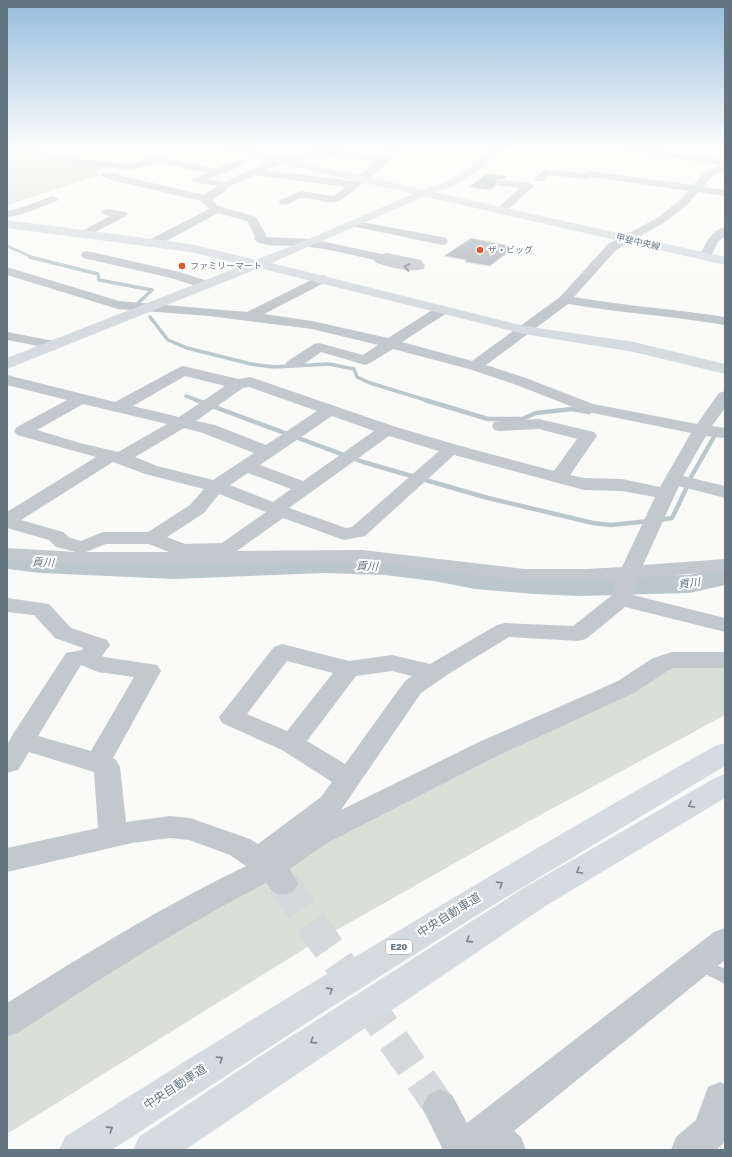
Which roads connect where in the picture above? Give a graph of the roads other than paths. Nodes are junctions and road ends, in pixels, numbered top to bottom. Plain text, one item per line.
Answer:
1 (45, 202) edge
2 (200, 202) edge
3 (209, 202) edge
4 (406, 202) edge
5 (460, 202) edge
6 (510, 202) edge
7 (684, 202) edge
8 (191, 206) dead end
9 (217, 209) junction
10 (500, 211) junction
11 (106, 212) dead end
12 (7, 214) edge
13 (170, 221) dead end
14 (7, 224) edge
15 (356, 224) junction
16 (181, 227) junction
17 (725, 230) edge
18 (84, 234) junction
19 (626, 239) junction
20 (442, 241) dead end
21 (309, 243) junction
22 (159, 244) junction
23 (87, 255) dead end
24 (705, 257) junction
25 (382, 258) dead end
26 (725, 261) edge
27 (127, 264) junction
28 (257, 264) junction
29 (8, 272) edge
30 (321, 280) junction
31 (205, 284) junction
32 (565, 300) junction
33 (146, 308) junction
34 (442, 310) junction
35 (248, 317) junction
36 (725, 321) edge
37 (524, 330) junction
38 (7, 336) edge
39 (391, 344) junction
40 (54, 346) junction
41 (7, 364) edge
42 (293, 364) dead end
43 (474, 366) junction
44 (725, 369) edge
45 (7, 380) edge
46 (238, 384) junction
47 (725, 396) edge
48 (81, 399) junction
49 (117, 408) junction
50 (330, 410) junction
51 (182, 422) junction
52 (500, 426) dead end
53 (387, 430) junction
54 (699, 433) junction
55 (725, 433) edge
56 (451, 449) junction
57 (268, 452) junction
58 (116, 457) junction
59 (246, 466) junction
60 (559, 477) junction
61 (216, 486) junction
62 (670, 486) junction
63 (305, 488) junction
64 (725, 492) edge
65 (278, 510) junction
66 (7, 521) edge
67 (152, 538) junction
68 (7, 554) edge
69 (725, 565) edge
70 (630, 573) junction
71 (620, 599) junction
72 (7, 605) edge
73 (725, 625) edge
74 (88, 657) junction
75 (725, 660) edge
76 (349, 669) junction
77 (432, 673) junction
78 (22, 741) junction
79 (291, 743) junction
80 (725, 753) edge
81 (7, 762) edge
82 (98, 762) junction
83 (348, 779) junction
84 (725, 785) edge
85 (113, 836) junction
86 (7, 860) edge
87 (271, 870) junction
88 (725, 942) edge
89 (712, 970) edge
90 (7, 1021) edge
91 (720, 1099) dead end
92 (440, 1107) tunnel mouth
93 (480, 1145) edge
94 (78, 1150) edge
95 (152, 1150) edge
96 (689, 1150) edge

1 - 12 street
2 - 8 street
3 - 9 street
4 - 15 main road
5 - 10 main road, 甲斐中央線
6 - 10 street
7 - 19 street
9 - 16 street
9 - 21 street
10 - 19 main road, 甲斐中央線
11 - 18 street
13 - 16 street
14 - 18 main road
15 - 20 street
15 - 21 main road
16 - 22 street
17 - 24 street
18 - 22 main road
19 - 24 main road, 甲斐中央線
19 - 32 street
21 - 25 street
21 - 28 main road
22 - 27 street
22 - 28 main road
23 - 27 street
24 - 26 main road, 甲斐中央線
27 - 31 street
28 - 30 main road
28 - 31 main road
29 - 33 street
30 - 34 main road
30 - 35 street
31 - 33 main road
32 - 36 street
32 - 37 street
33 - 35 street
33 - 40 main road
34 - 37 main road
34 - 39 street
35 - 39 street
37 - 43 street
37 - 44 main road
38 - 40 street
39 - 42 street
39 - 43 street
40 - 41 main road
43 - 54 street
45 - 48 street
46 - 49 street
46 - 50 street
46 - 51 street
47 - 54 street
48 - 49 street
48 - 58 street
49 - 51 street
50 - 53 street
50 - 57 street
51 - 57 street
51 - 58 street
52 - 60 street
53 - 56 street
53 - 63 street
54 - 55 street
54 - 62 street
56 - 60 street
56 - 65 street
57 - 59 street
58 - 61 street
58 - 66 street
59 - 61 street
59 - 63 street
60 - 62 street
61 - 65 street
61 - 67 street
62 - 64 street
62 - 70 street
63 - 65 street
65 - 67 street
66 - 67 street
68 - 70 street
69 - 70 street
70 - 71 street
71 - 73 street
71 - 77 street
72 - 74 street
74 - 78 street
74 - 82 street
75 - 87 street
76 - 77 street
76 - 79 street
76 - 79 street
77 - 83 street
78 - 81 street
78 - 82 street
79 - 83 street
94 -> 80 main road, 中央自動車道 / E20
82 - 85 street
83 - 87 street
84 -> 95 main road
85 - 86 street
85 - 87 street
87 - 90 street
88 - 89 street
89 - 93 street
91 - 96 street
92 - 93 street

